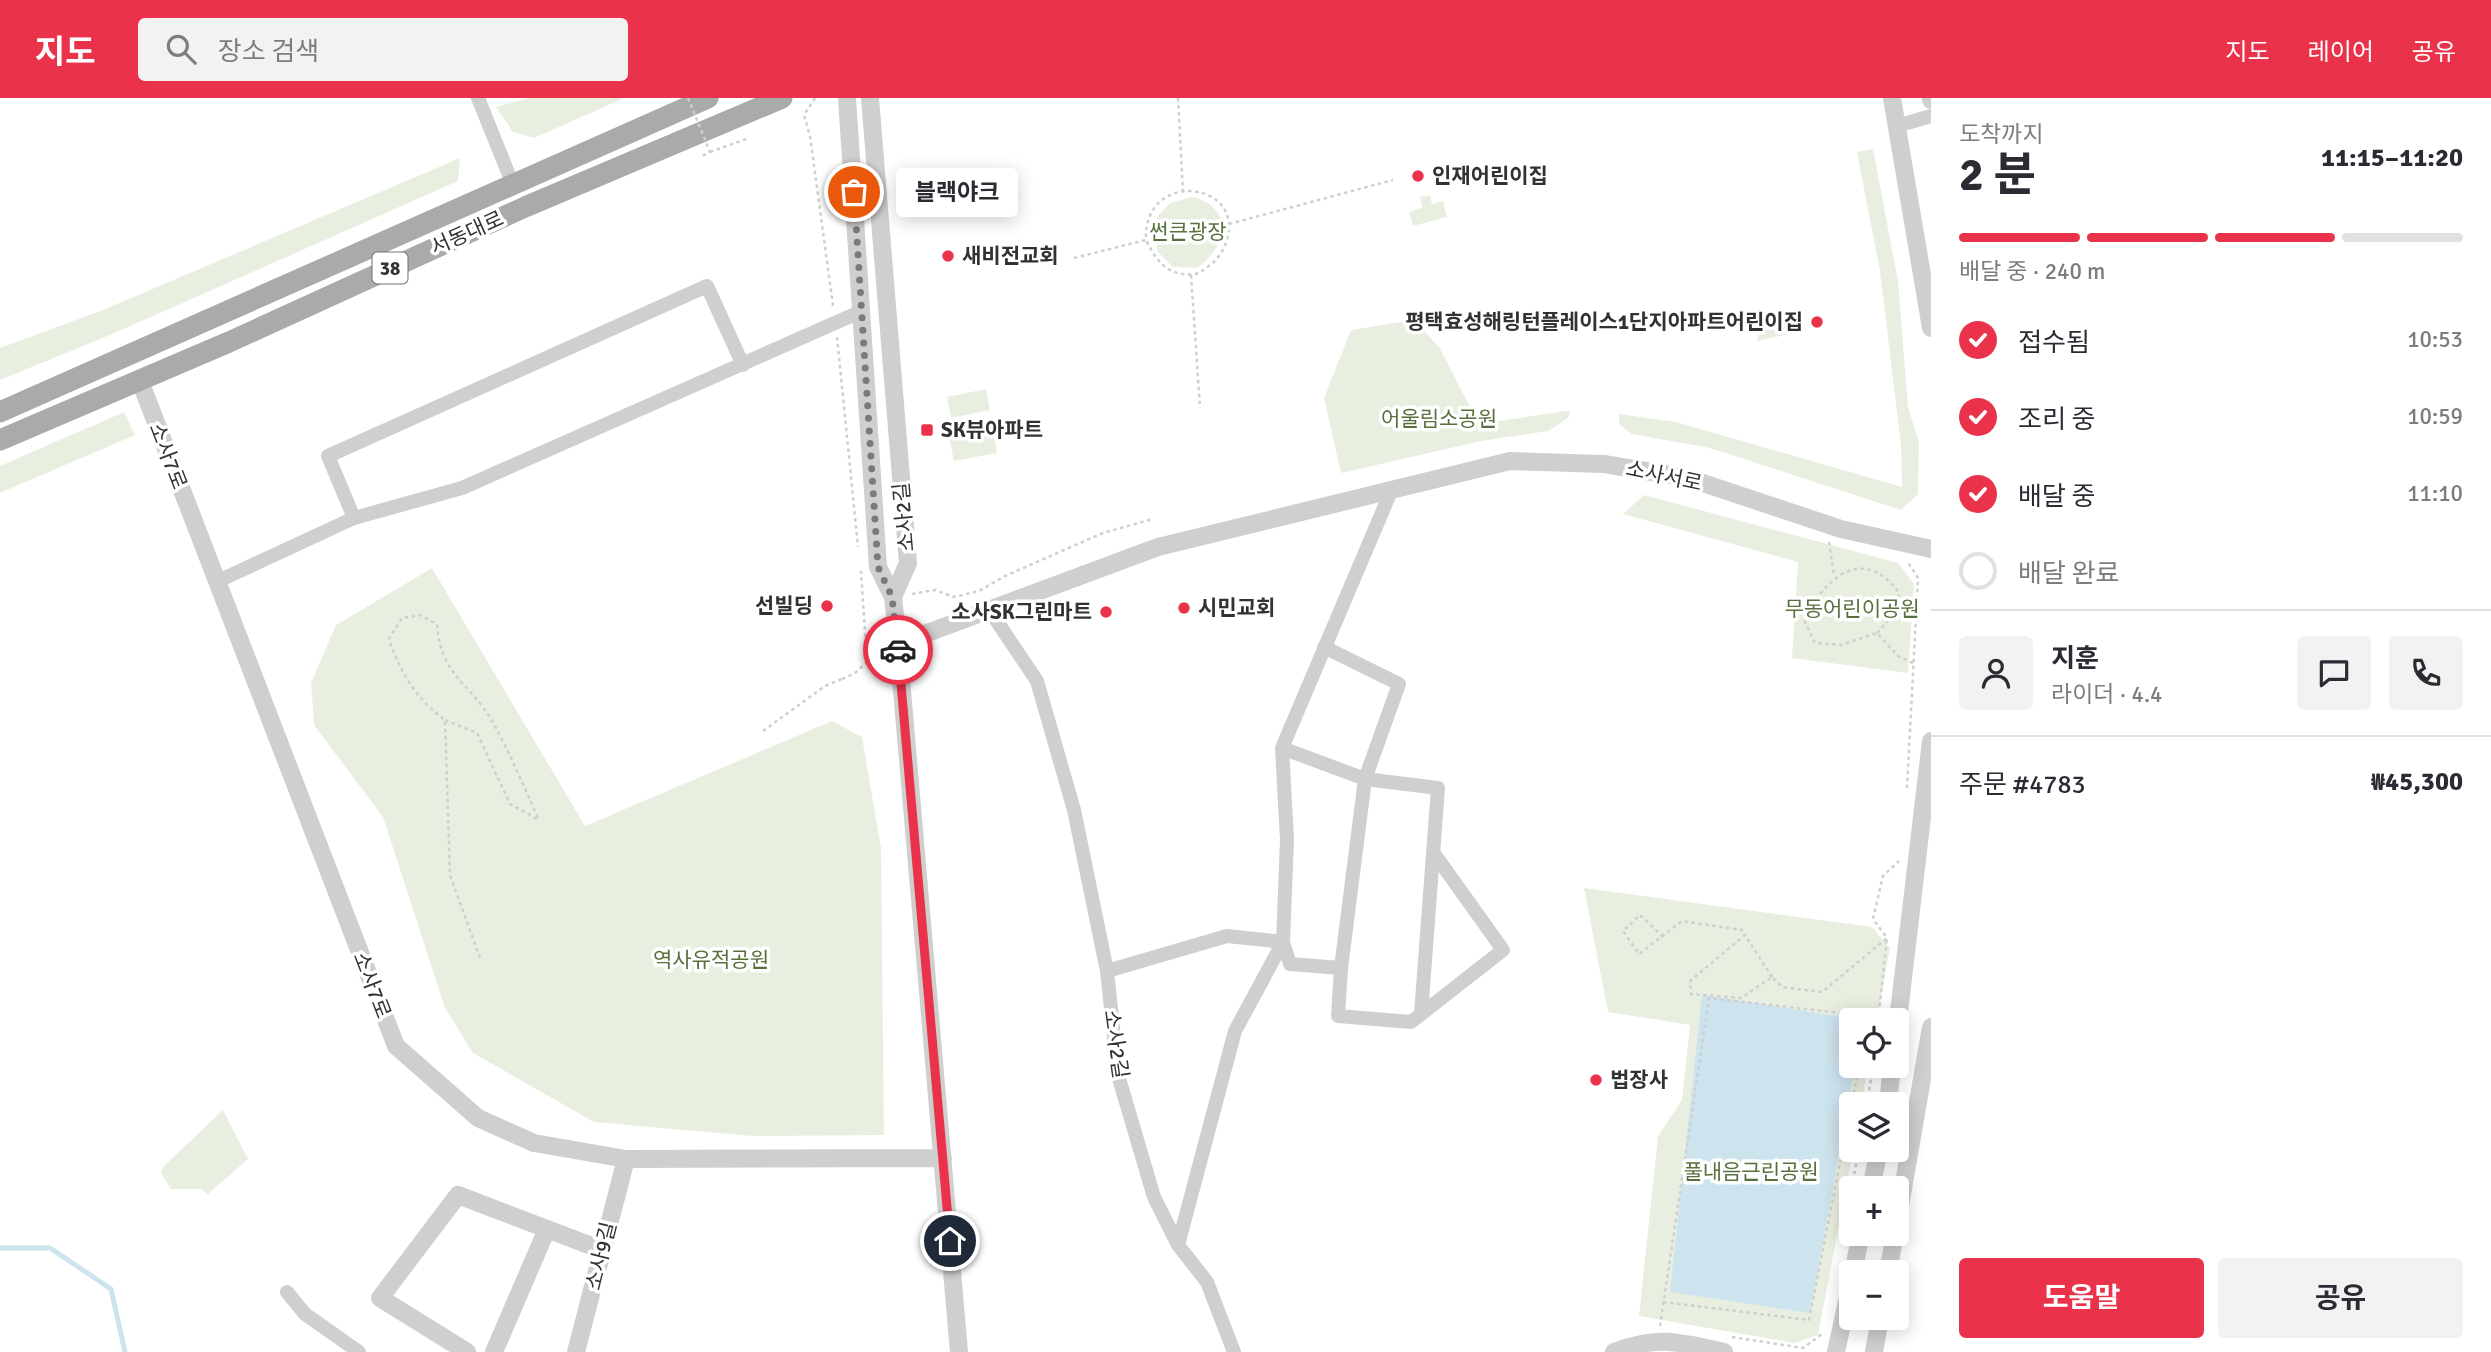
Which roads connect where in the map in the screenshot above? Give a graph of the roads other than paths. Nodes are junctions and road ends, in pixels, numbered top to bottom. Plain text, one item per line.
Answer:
1 (478, 98) edge
2 (708, 98) edge
3 (782, 98) edge
4 (847, 98) edge
5 (870, 98) edge
6 (1892, 98) edge
7 (1931, 116) edge
8 (1897, 126) junction
9 (513, 185) junction
10 (862, 311) junction
11 (1931, 328) edge
12 (743, 365) junction
13 (140, 381) junction
14 (0, 412) edge
15 (0, 440) edge
16 (1392, 489) junction
17 (354, 518) junction
18 (1931, 549) edge
19 (216, 582) junction
20 (892, 597) junction
21 (988, 608) junction
22 (898, 644) junction
23 (1324, 647) junction
24 (1931, 741) edge
25 (1282, 748) junction
26 (1364, 779) junction
27 (1433, 852) junction
28 (1283, 942) junction
29 (1341, 968) junction
30 (1107, 971) junction
31 (1899, 1008) edge
32 (1421, 1014) junction
33 (1931, 1027) edge
34 (943, 1157) junction
35 (626, 1159) junction
36 (1905, 1176) edge
37 (547, 1229) junction
38 (1178, 1245) junction
39 (602, 1251) junction
40 (287, 1292) dead end
41 (1841, 1330) edge
42 (1878, 1330) edge
43 (1724, 1344) edge
44 (359, 1352) edge
45 (467, 1352) edge
46 (494, 1352) edge
47 (576, 1352) edge
48 (959, 1352) edge
49 (1234, 1352) edge
50 (1614, 1352) edge
51 (1836, 1352) edge
52 (1874, 1352) edge

1 - 9 street
2 - 9 main road, 서동대로 / 38
3 - 13 main road, 서동대로 / 38
4 - 10 street, 소사2길
5 - 20 street, 소사2길
6 - 8 street
7 - 8 street
8 - 11 street
9 - 14 main road, 서동대로 / 38
10 - 12 street
10 - 20 street, 소사2길
12 - 17 street
12 - 17 street
13 - 15 main road, 서동대로 / 38
13 - 19 street, 소사7로
16 - 18 street, 소사서로
16 - 21 street
16 - 23 street
17 - 19 street
19 - 35 street, 소사7로
20 - 22 street
21 - 22 street
21 - 30 street, 소사2길
22 - 34 street
23 - 25 street
23 - 26 street
24 - 31 street
25 - 26 street
25 - 28 street
26 - 27 street
26 - 29 street
27 - 32 street
27 - 32 street
28 - 29 street
28 - 30 street
28 - 38 street
29 - 32 street
30 - 38 street, 소사2길
33 - 36 street
34 - 35 street, 소사7로
34 - 48 street
35 - 39 street, 소사9길
37 - 39 street
37 - 45 street
37 - 46 street
38 - 49 street, 소사2길
39 - 47 street, 소사9길
40 - 44 street
41 - 51 street
42 - 52 street
43 - 50 street

